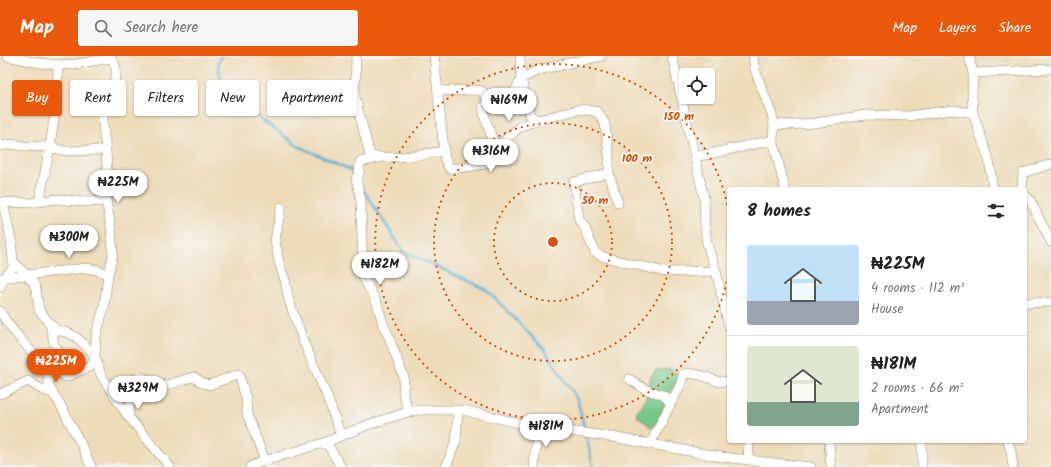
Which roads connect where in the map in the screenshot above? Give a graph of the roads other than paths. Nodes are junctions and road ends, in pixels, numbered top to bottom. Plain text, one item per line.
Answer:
1 (7, 56) edge
2 (356, 56) edge
3 (434, 56) edge
4 (520, 56) edge
5 (600, 56) edge
6 (672, 56) edge
7 (753, 56) edge
8 (969, 56) edge
9 (111, 57) edge
10 (58, 65) junction
11 (1051, 69) edge
12 (973, 73) junction
13 (521, 79) junction
14 (438, 91) junction
15 (487, 100) junction
16 (973, 112) junction
17 (538, 120) junction
18 (774, 124) junction
19 (773, 140) junction
20 (50, 147) junction
21 (0, 148) edge
22 (495, 149) junction
23 (106, 150) junction
24 (444, 151) junction
25 (695, 157) junction
26 (378, 158) junction
27 (1051, 164) edge
28 (609, 173) junction
29 (785, 187) edge
30 (993, 187) edge
31 (1022, 187) edge
32 (1027, 197) edge
33 (106, 200) junction
34 (39, 202) junction
35 (2, 203) edge
36 (618, 203) dead end
37 (281, 207) dead end
38 (1051, 242) edge
39 (13, 261) junction
40 (716, 271) junction
41 (25, 274) junction
42 (108, 274) junction
43 (2, 277) edge
44 (0, 287) edge
45 (1051, 302) edge
46 (1027, 303) edge
47 (0, 311) edge
48 (727, 318) edge
49 (2, 321) edge
50 (50, 324) junction
51 (54, 343) junction
52 (95, 356) junction
53 (48, 364) junction
54 (629, 379) dead end
55 (727, 381) edge
56 (52, 393) junction
57 (0, 394) edge
58 (672, 402) junction
59 (458, 410) junction
60 (408, 412) junction
61 (128, 416) junction
62 (538, 426) junction
63 (341, 436) junction
64 (326, 442) junction
65 (749, 443) edge
66 (829, 443) edge
67 (922, 443) edge
68 (1009, 443) edge
69 (650, 444) junction
70 (748, 460) junction
71 (258, 465) edge
72 (775, 465) edge
73 (91, 467) edge
74 (170, 467) edge
75 (341, 467) edge
76 (446, 467) edge
77 (534, 467) edge
78 (811, 467) edge
79 (831, 467) edge
80 (922, 467) edge
81 (1013, 467) edge

1 - 10 street
2 - 26 street
3 - 14 street
4 - 13 street
5 - 13 street
6 - 25 street
7 - 18 street
8 - 12 street
9 - 10 street
9 - 23 street
10 - 20 street
11 - 12 street
12 - 16 street
13 - 15 street
13 - 17 street
14 - 15 street
14 - 24 street
15 - 22 street
16 - 18 street
16 - 30 street
17 - 22 street
17 - 28 street
18 - 19 street
19 - 25 street
19 - 29 street
20 - 21 street
20 - 23 street
20 - 34 street
22 - 24 street
23 - 33 street
24 - 26 street
25 - 40 street
26 - 60 street
27 - 31 street
28 - 36 street
28 - 40 street
32 - 38 street
33 - 34 street
33 - 42 street
34 - 35 street
35 - 39 street
37 - 63 street
39 - 41 street
39 - 43 street
40 - 48 street
41 - 42 street
41 - 43 street
41 - 50 street
42 - 52 street
43 - 44 street
45 - 46 street
47 - 49 street
49 - 53 street
50 - 51 street
50 - 52 street
51 - 52 street
51 - 53 street
52 - 61 street
53 - 56 street
54 - 58 street
55 - 58 street
56 - 57 street
56 - 73 street
58 - 69 street
59 - 60 street
59 - 62 street
59 - 76 street
60 - 63 street
61 - 71 street
61 - 74 street
62 - 69 street
62 - 77 street
63 - 64 street
64 - 71 street
64 - 75 street
65 - 70 street
66 - 79 street
67 - 80 street
68 - 81 street
69 - 70 street
70 - 72 street
72 - 78 street

